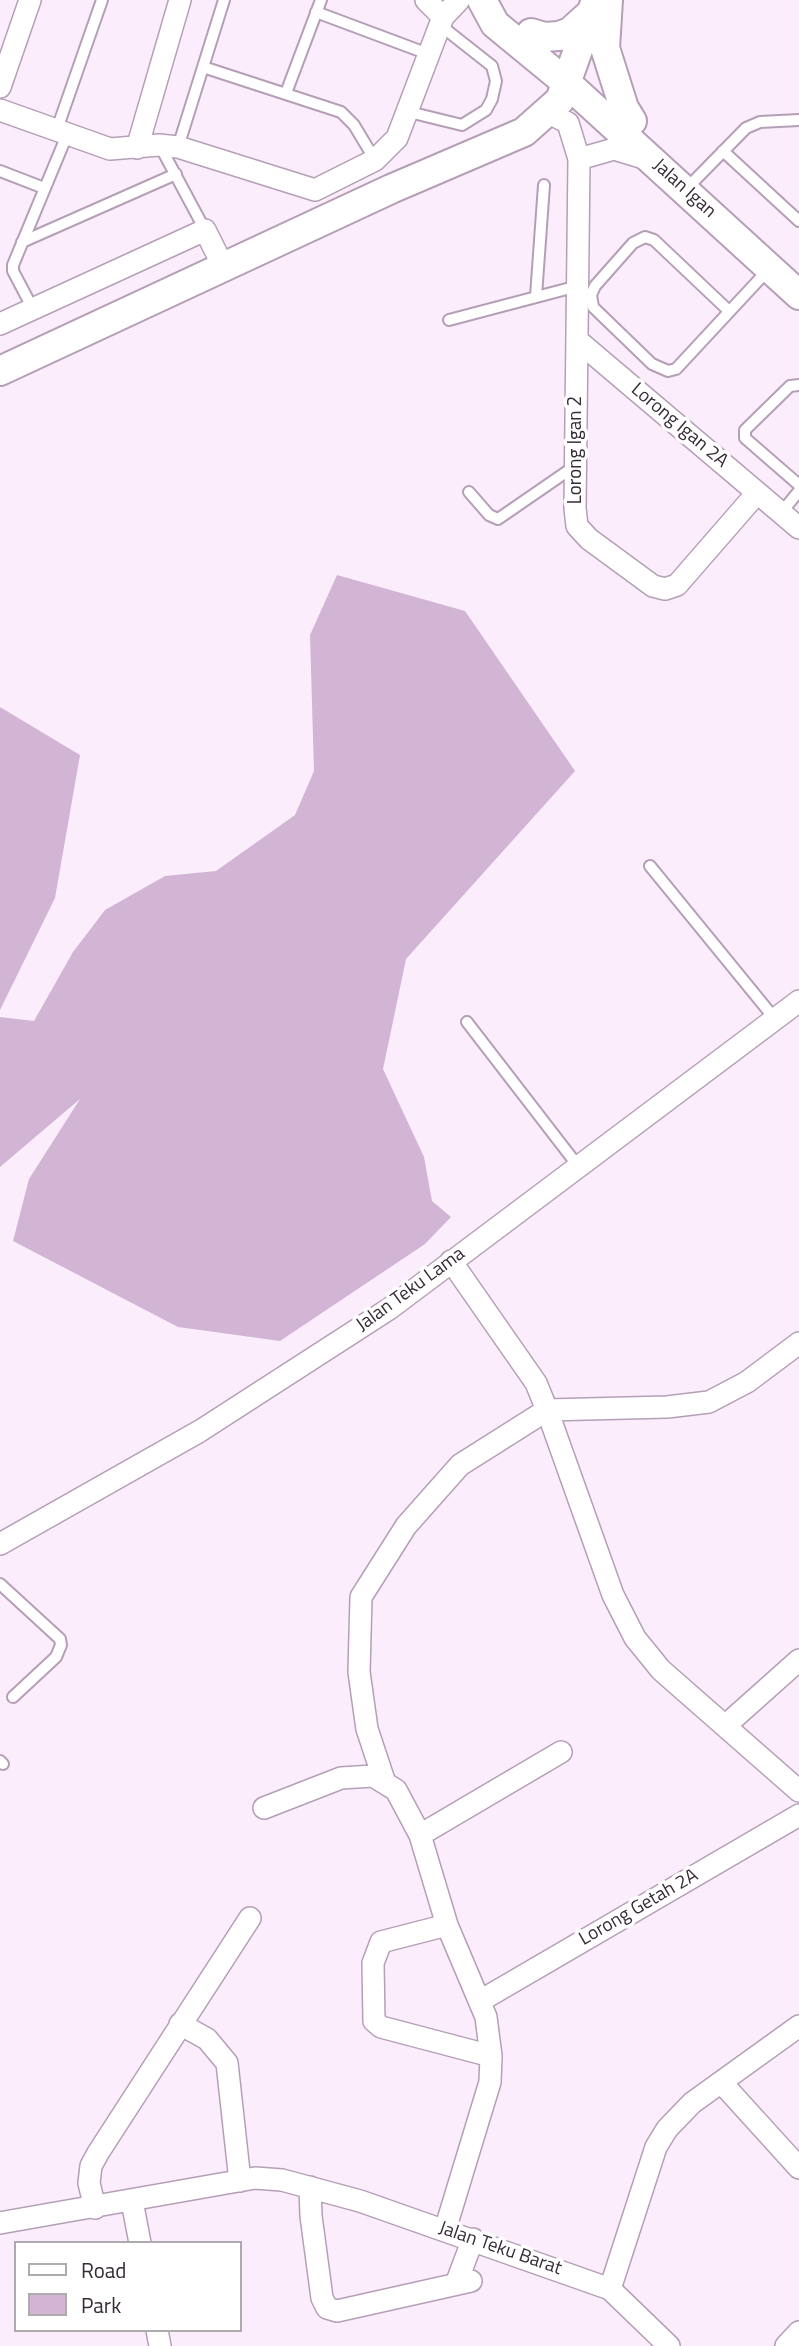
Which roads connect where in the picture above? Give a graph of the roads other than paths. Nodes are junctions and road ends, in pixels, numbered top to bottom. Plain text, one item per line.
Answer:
1 (30, 0) edge
2 (102, 0) edge
3 (180, 0) edge
4 (224, 0) edge
5 (321, 0) edge
6 (426, 0) edge
7 (459, 0) edge
8 (482, 0) edge
9 (598, 4) edge
10 (316, 12) junction
11 (442, 21) junction
12 (531, 33) junction
13 (431, 55) junction
14 (203, 67) junction
15 (571, 75) junction
16 (0, 87) edge
17 (286, 93) junction
18 (0, 110) edge
19 (410, 112) junction
20 (549, 113) junction
21 (632, 121) junction
22 (799, 121) edge
23 (62, 133) junction
24 (169, 146) junction
25 (137, 148) junction
26 (723, 151) junction
27 (579, 159) junction
28 (375, 160) junction
29 (653, 161) junction
30 (0, 171) edge
31 (176, 174) junction
32 (695, 180) junction
33 (544, 185) dead end
34 (44, 188) junction
35 (391, 189) junction
36 (799, 221) edge
37 (205, 230) junction
38 (22, 242) junction
39 (224, 268) junction
40 (770, 268) junction
41 (799, 276) edge
42 (578, 286) junction
43 (799, 295) edge
44 (536, 296) junction
45 (33, 309) junction
46 (729, 311) junction
47 (449, 320) dead end
48 (0, 324) edge
49 (577, 340) junction
50 (0, 371) edge
51 (799, 385) edge
52 (575, 466) junction
53 (799, 485) edge
54 (799, 491) edge
55 (469, 492) dead end
56 (757, 493) junction
57 (781, 513) junction
58 (799, 528) edge
59 (650, 866) dead end
60 (799, 1001) edge
61 (775, 1019) junction
62 (467, 1022) dead end
63 (578, 1166) junction
64 (451, 1261) junction
65 (796, 1353) edge
66 (547, 1410) junction
67 (0, 1544) edge
68 (0, 1584) edge
69 (799, 1660) edge
70 (13, 1698) dead end
71 (724, 1726) junction
72 (561, 1752) dead end
73 (384, 1780) junction
74 (799, 1791) edge
75 (264, 1808) dead end
76 (799, 1815) edge
77 (420, 1835) junction
78 (250, 1918) dead end
79 (447, 1925) junction
80 (480, 2001) junction
81 (180, 2024) junction
82 (799, 2026) edge
83 (491, 2056) junction
84 (721, 2082) junction
85 (799, 2168) edge
86 (240, 2181) junction
87 (310, 2187) junction
88 (132, 2201) junction
89 (95, 2208) junction
90 (0, 2223) edge
91 (445, 2230) junction
92 (473, 2239) junction
93 (140, 2241) edge
94 (610, 2289) junction
95 (669, 2346) edge

1 - 16 street
2 - 23 lane
3 - 25 street
4 - 14 lane
5 - 10 lane
6 - 11 street
7 - 11 street
8 - 12 street
8 - 15 street
9 - 12 street
9 - 15 street
9 - 21 street
10 - 13 lane
10 - 17 lane
11 - 13 street
11 - 19 lane
12 - 15 street
13 - 19 street
14 - 17 lane
14 - 24 lane
15 - 20 street
15 - 21 street, Jalan Igan
15 - 27 street
15 - 29 street, Jalan Igan
17 - 28 lane
18 - 23 street
19 - 28 street
20 - 27 street
20 - 35 street
21 - 32 street, Jalan Igan
22 - 26 lane
23 - 25 street
23 - 34 lane
24 - 25 street
24 - 28 street
24 - 31 lane
26 - 32 lane
26 - 36 lane
27 - 29 street
27 - 42 street, Lorong Igan 2
28 - 35 street
29 - 40 street, Jalan Igan
30 - 34 lane
31 - 37 lane
31 - 38 lane
32 - 41 street, Jalan Igan
33 - 44 lane
34 - 38 lane
35 - 39 street
37 - 39 street
37 - 45 street
38 - 45 lane
39 - 50 street
40 - 43 street, Jalan Igan
40 - 46 lane
42 - 44 lane
42 - 49 street, Lorong Igan 2
44 - 47 lane
45 - 48 street
46 - 46 lane
49 - 52 street, Lorong Igan 2
49 - 56 street, Lorong Igan 2A
51 - 53 lane
52 - 55 lane
52 - 56 street, Lorong Igan 2
54 - 57 lane
56 - 57 street, Lorong Igan 2A
57 - 58 street, Lorong Igan 2A
59 - 61 lane
60 - 61 street, Jalan Teku Lama
61 - 63 street, Jalan Teku Lama
62 - 63 lane
63 - 64 street, Jalan Teku Lama
64 - 66 street
64 - 67 street, Jalan Teku Lama
65 - 66 street
66 - 71 street
66 - 73 street
68 - 70 lane
69 - 71 street
71 - 74 street
72 - 77 street
73 - 75 street
73 - 77 street
76 - 80 street, Lorong Getah 2A
77 - 79 street
78 - 81 street
79 - 80 street
79 - 83 street
80 - 83 street
81 - 86 street
81 - 89 street
82 - 84 street
83 - 91 street
84 - 85 street
84 - 94 street
86 - 87 street, Jalan Teku Barat
86 - 88 street, Jalan Teku Barat
87 - 91 street, Jalan Teku Barat
87 - 92 street
88 - 89 street, Jalan Teku Barat
88 - 93 street
89 - 90 street, Jalan Teku Barat
91 - 92 street, Jalan Teku Barat
92 - 94 street, Jalan Teku Barat
94 - 95 street, Jalan Teku Barat

